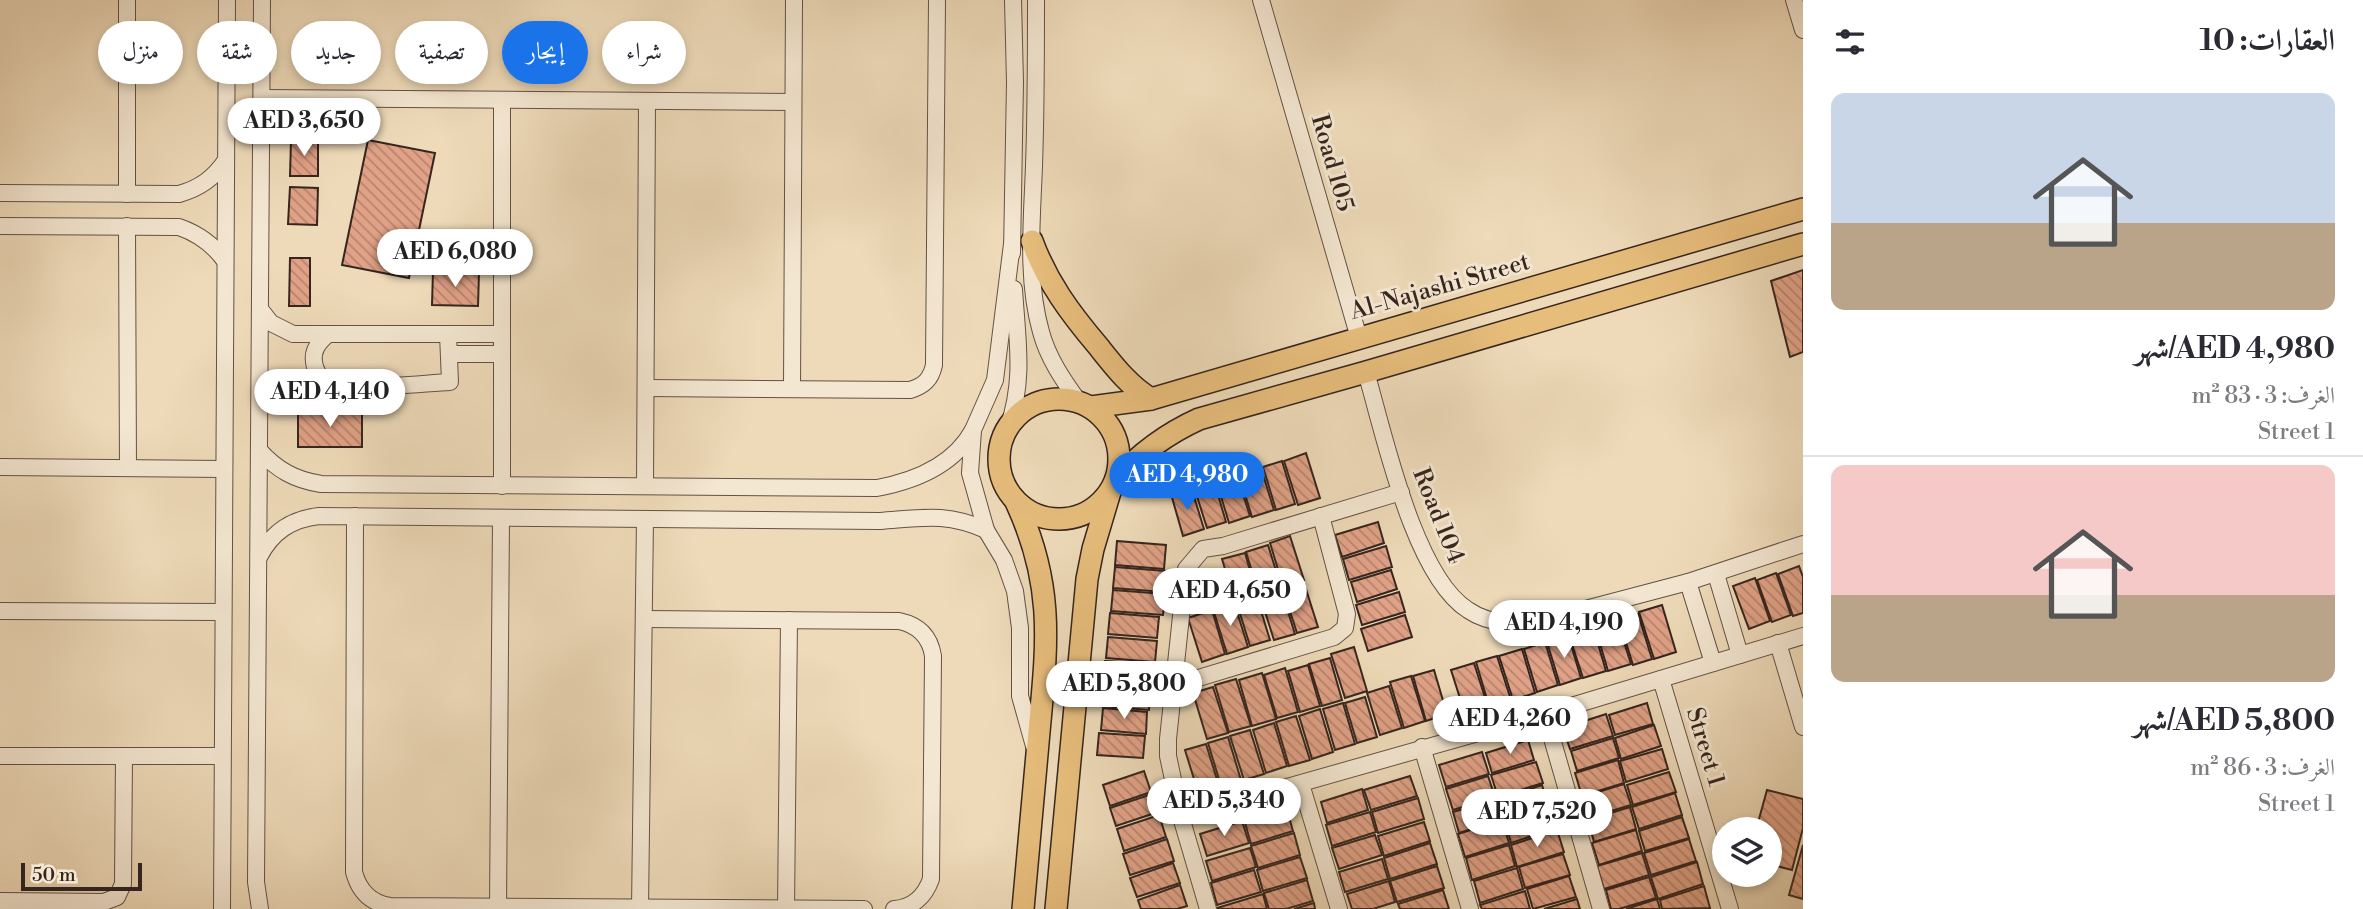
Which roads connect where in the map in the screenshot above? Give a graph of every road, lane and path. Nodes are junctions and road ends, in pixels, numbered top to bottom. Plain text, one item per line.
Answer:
1 (127, 0) edge
2 (227, 0) edge
3 (262, 0) edge
4 (794, 0) edge
5 (937, 0) edge
6 (1013, 0) edge
7 (1036, 0) edge
8 (1261, 0) edge
9 (1794, 0) edge
10 (1803, 30) edge
11 (262, 98) junction
12 (502, 100) junction
13 (647, 101) junction
14 (793, 102) junction
15 (226, 160) junction
16 (0, 193) edge
17 (127, 194) junction
18 (1803, 209) edge
19 (0, 226) edge
20 (127, 226) junction
21 (1022, 243) junction
22 (1803, 244) edge
23 (225, 261) junction
24 (1575, 275) junction
25 (1528, 289) junction
26 (260, 309) junction
27 (1583, 309) junction
28 (1538, 322) junction
29 (328, 334) junction
30 (448, 334) junction
31 (502, 334) junction
32 (1359, 338) junction
33 (449, 354) junction
34 (502, 354) junction
35 (1366, 372) junction
36 (646, 388) junction
37 (792, 389) junction
38 (1152, 399) junction
39 (1085, 405) junction
40 (1008, 428) junction
41 (973, 430) junction
42 (259, 450) junction
43 (0, 467) edge
44 (128, 468) junction
45 (224, 469) junction
46 (502, 486) junction
47 (645, 486) junction
48 (1113, 486) junction
49 (1401, 492) junction
50 (1016, 502) junction
51 (355, 516) junction
52 (1321, 516) junction
53 (501, 518) junction
54 (645, 519) junction
55 (986, 530) junction
56 (1803, 544) edge
57 (258, 557) junction
58 (1716, 573) junction
59 (1688, 582) junction
60 (0, 611) edge
61 (223, 612) junction
62 (644, 619) junction
63 (789, 620) junction
64 (1803, 636) edge
65 (1777, 643) junction
66 (1740, 654) junction
67 (1713, 663) junction
68 (1661, 679) junction
69 (1172, 686) junction
70 (1545, 714) junction
71 (1803, 727) edge
72 (1422, 747) junction
73 (0, 756) edge
74 (124, 756) junction
75 (222, 756) junction
76 (1037, 758) junction
77 (1301, 784) junction
78 (1181, 817) junction
79 (0, 901) edge
80 (498, 906) junction
81 (640, 908) edge
82 (222, 909) edge
83 (260, 909) edge
84 (786, 909) edge
85 (864, 909) edge
86 (894, 909) edge
87 (1023, 909) edge
88 (1056, 909) edge
89 (1208, 909) edge
90 (1339, 909) edge
91 (1470, 909) edge
92 (1601, 909) edge
93 (1730, 909) edge

1 - 17 street
2 - 15 street
3 - 11 street
4 - 14 street
5 - 37 street
6 - 21 street
7 - 21 street
8 - 32 street, Road 105
9 - 10 street
11 - 12 street
11 - 26 street
12 - 13 street
12 - 31 street
13 - 14 street
13 - 36 street
14 - 37 street
15 - 17 street
15 - 23 street
16 - 17 street
18 - 24 main road, Al-Najashi Street
19 - 20 street
20 - 23 street
20 - 44 street
21 - 38 main road
21 - 39 street
21 - 40 street
21 - 41 street
22 - 27 main road
23 - 45 street
24 - 25 main road, Al-Najashi Street
24 - 27 main road
25 - 28 main road
25 - 32 main road, Al-Najashi Street
26 - 29 street
26 - 42 street
27 - 28 main road
28 - 35 main road
29 - 30 street
29 - 33 street
30 - 31 street
30 - 33 street
31 - 34 street
32 - 38 main road, Al-Najashi Street
33 - 34 street
34 - 46 street
35 - 48 main road
35 - 49 street, Road 104
36 - 37 street
36 - 47 street
38 - 39 main road, Al-Najashi Street
39 - 40 main road
39 - 48 main road
40 - 50 main road
41 - 47 street
41 - 55 street
42 - 46 street
42 - 57 street
43 - 44 street
44 - 45 street
45 - 61 street
46 - 47 street
48 - 50 main road
48 - 88 main road
49 - 52 street
49 - 59 street, Road 104
50 - 76 main road
51 - 53 street
51 - 57 street
51 - 80 street
52 - 69 street
52 - 69 street
53 - 54 street
53 - 80 street
54 - 55 street
54 - 62 street
55 - 76 street
56 - 58 street, Road 104
57 - 83 street
58 - 59 street, Road 104
58 - 66 street
59 - 67 street
60 - 61 street
61 - 75 street
62 - 63 street
62 - 81 street
63 - 84 street
63 - 86 street
64 - 65 street
65 - 66 street
65 - 71 street
66 - 67 street
67 - 68 street
68 - 70 street
68 - 93 street, Street 1
69 - 78 street
70 - 72 street
70 - 92 street
72 - 77 street
72 - 91 street
73 - 74 street
74 - 75 street
74 - 79 street
75 - 82 street
76 - 87 main road
77 - 78 street
77 - 90 street
78 - 89 street
80 - 81 street
81 - 84 street
84 - 85 street

